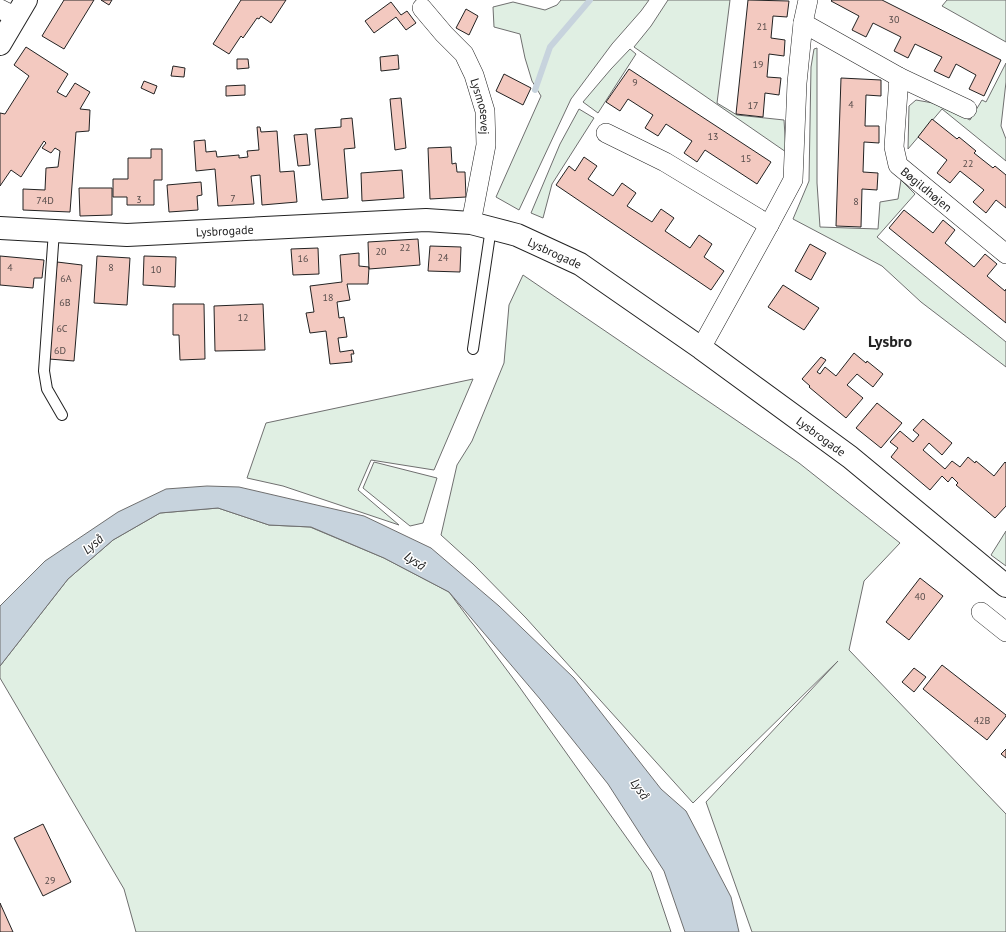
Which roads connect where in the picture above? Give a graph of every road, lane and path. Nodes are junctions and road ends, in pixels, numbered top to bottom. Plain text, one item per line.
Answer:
1 (808, 0) edge
2 (422, 8) dead end
3 (14, 9) edge
4 (803, 23) junction
5 (0, 44) edge
6 (899, 77) junction
7 (967, 109) dead end
8 (606, 133) dead end
9 (769, 225) junction
10 (481, 226) junction
11 (0, 228) edge
12 (54, 231) junction
13 (1006, 254) edge
14 (701, 348) junction
15 (474, 349) dead end
16 (62, 415) dead end
17 (1006, 586) edge
18 (981, 612) dead end
19 (1006, 632) edge

1 - 4 street
2 - 10 street, Lysmosevej
3 - 5 street
4 - 6 street
4 - 9 street
6 - 7 street
6 - 13 street, Bøgildhøjen
8 - 9 street
9 - 14 street
10 - 12 street, Lysbrogade
10 - 14 street, Lysbrogade
10 - 15 lane
11 - 12 street, Lysbrogade
12 - 16 lane
14 - 17 street, Lysbrogade
18 - 19 street

